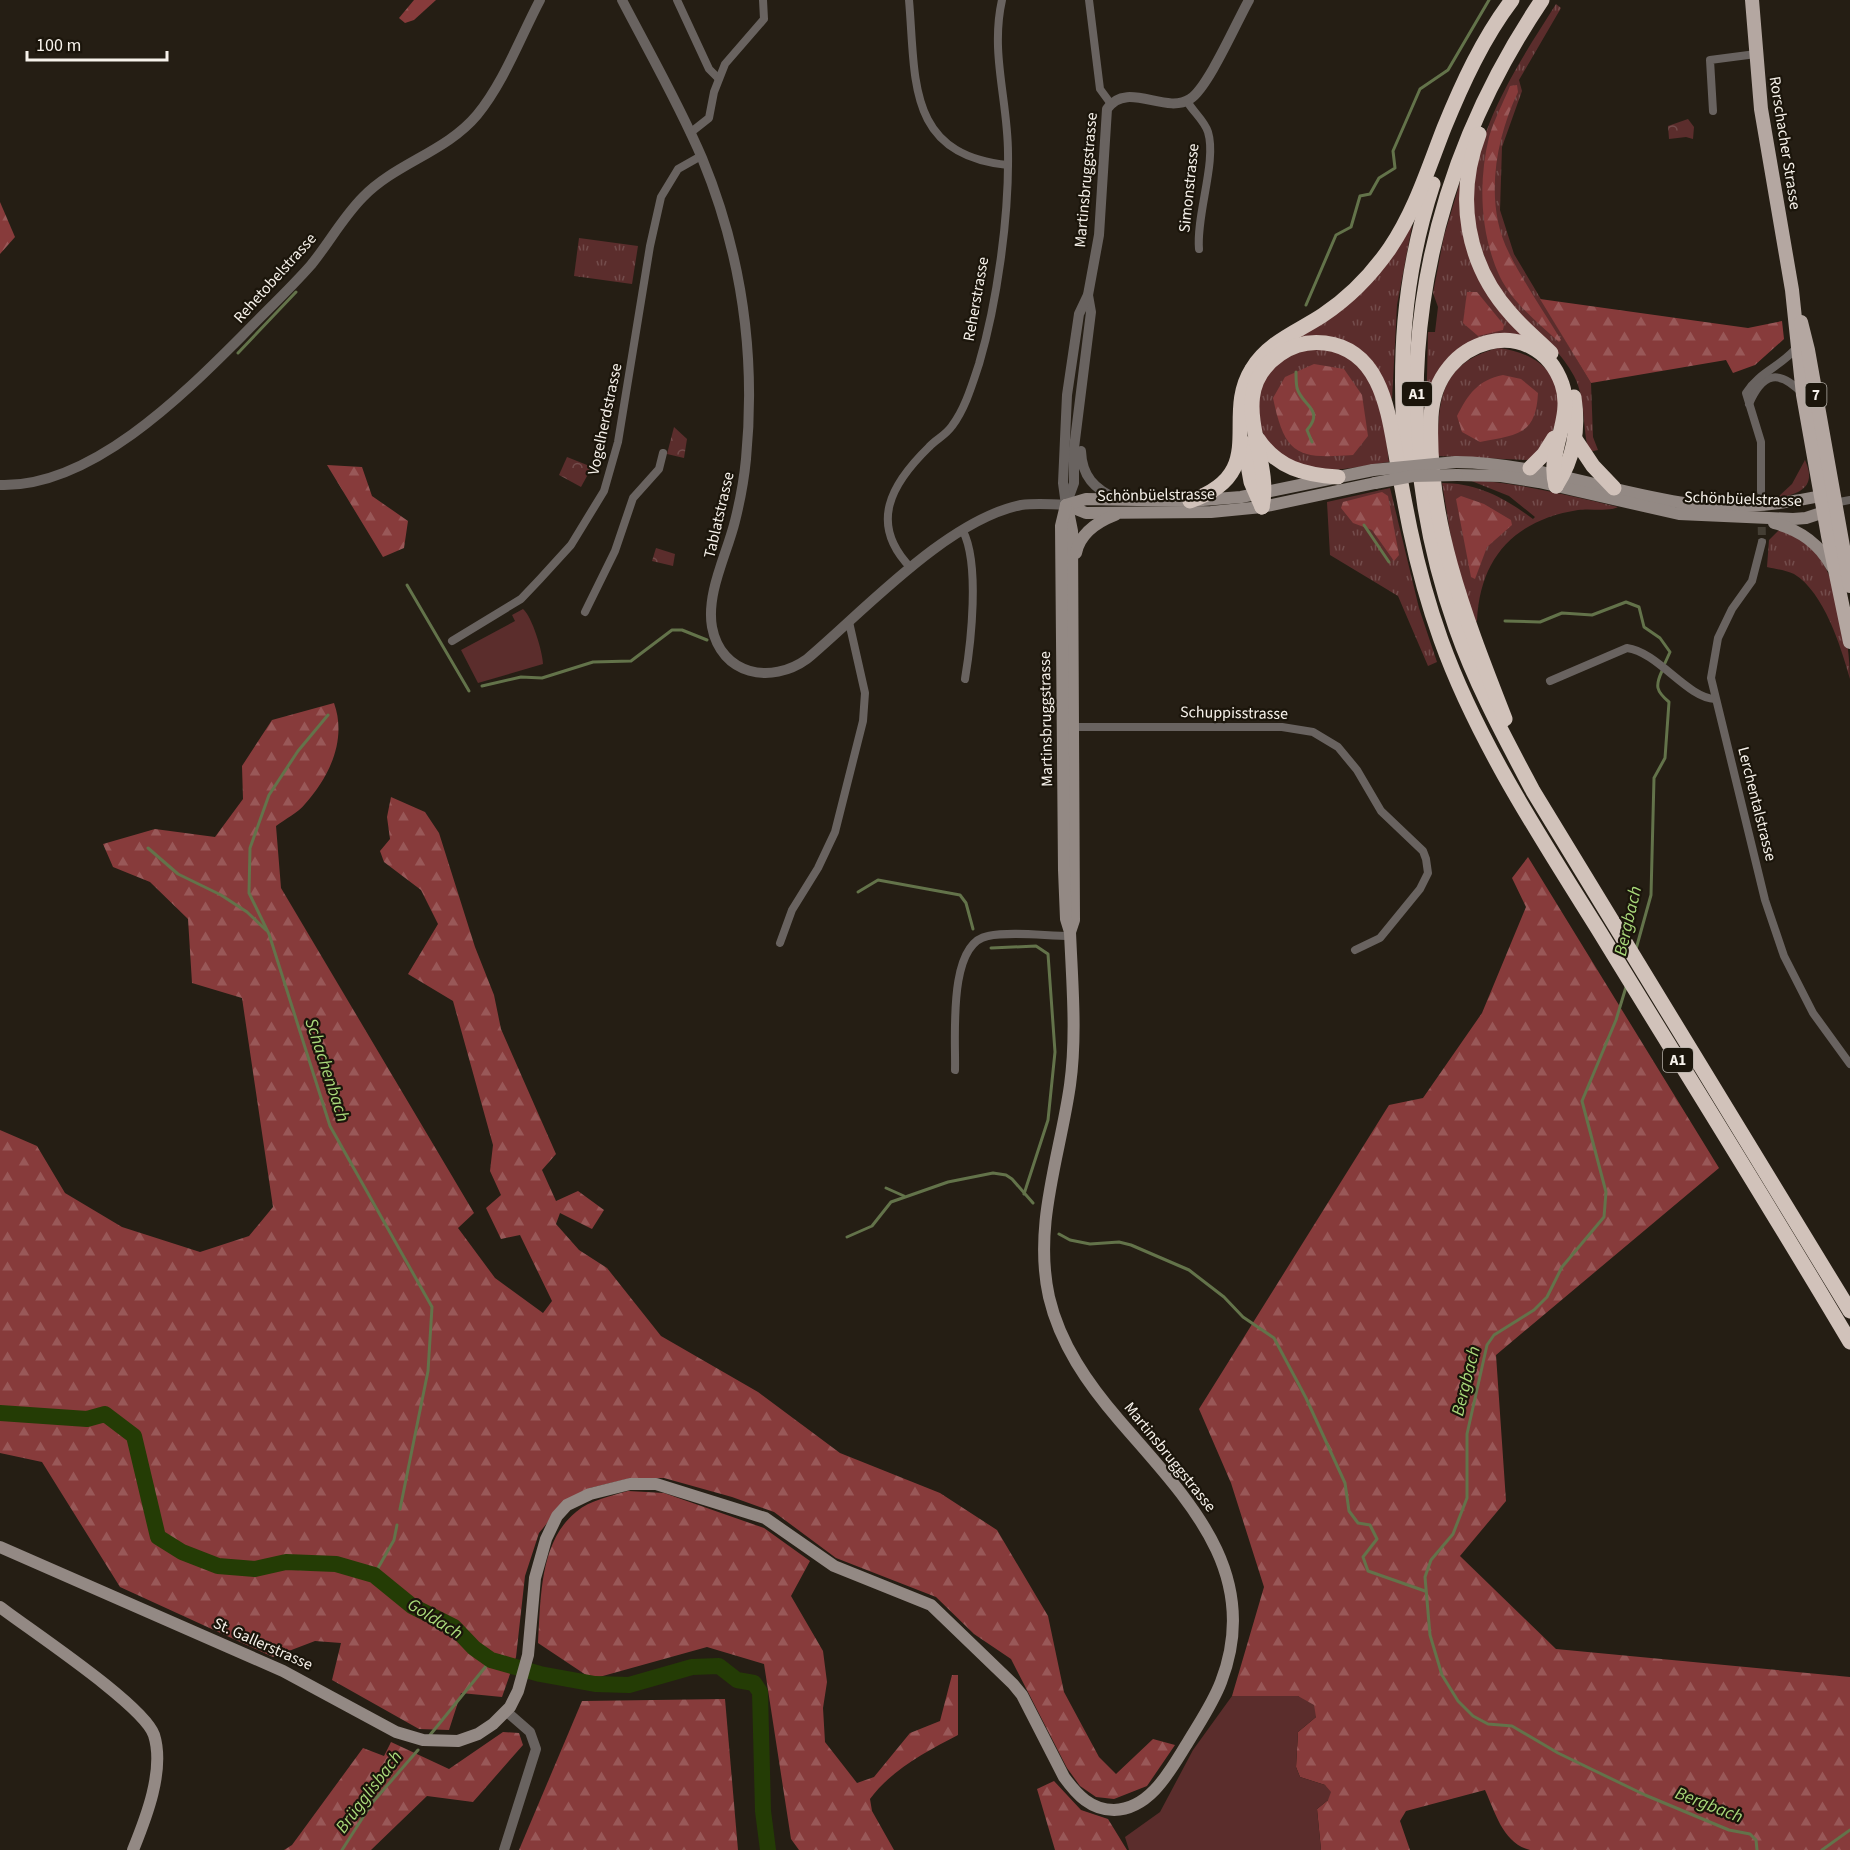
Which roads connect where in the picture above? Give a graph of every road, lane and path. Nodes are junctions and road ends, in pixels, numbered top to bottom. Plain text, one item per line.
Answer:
1 (540, 0) edge
2 (622, 0) edge
3 (677, 0) edge
4 (763, 0) edge
5 (909, 0) edge
6 (1002, 0) edge
7 (1089, 0) edge
8 (1249, 0) edge
9 (1512, 0) edge
10 (1522, 0) edge
11 (1544, 0) edge
12 (1752, 0) edge
13 (1756, 54) junction
14 (718, 78) junction
15 (1187, 101) junction
16 (1111, 104) junction
17 (1713, 111) dead end
18 (690, 133) junction
19 (701, 156) junction
20 (1008, 165) junction
21 (1199, 249) dead end
22 (1792, 290) junction
23 (1088, 295) junction
24 (1797, 347) junction
25 (1803, 394) junction
26 (1749, 404) junction
27 (1567, 408) junction
28 (1078, 414) junction
29 (1248, 433) junction
30 (1575, 439) junction
31 (663, 453) dead end
32 (1457, 468) junction
33 (1530, 468) junction
34 (1374, 476) junction
35 (1338, 477) junction
36 (1557, 478) junction
37 (0, 485) edge
38 (1614, 488) junction
39 (1761, 491) tunnel mouth
40 (1821, 496) junction
41 (1261, 498) junction
42 (1850, 500) edge
43 (1190, 501) junction
44 (1066, 505) junction
45 (1122, 507) junction
46 (1829, 507) junction
47 (1758, 519) junction
48 (1410, 528) junction
49 (963, 531) junction
50 (1762, 542) tunnel mouth
51 (911, 568) junction
52 (1834, 571) junction
53 (1072, 575) junction
54 (1850, 586) edge
55 (585, 612) dead end
56 (849, 622) junction
57 (452, 641) dead end
58 (1850, 642) edge
59 (965, 680) dead end
60 (1550, 681) dead end
61 (1715, 699) junction
62 (1069, 728) junction
63 (1533, 792) junction
64 (1070, 934) junction
65 (780, 943) dead end
66 (1355, 950) dead end
67 (1850, 1064) edge
68 (955, 1070) dead end
69 (1850, 1311) edge
70 (1850, 1342) edge
71 (0, 1547) edge
72 (0, 1607) edge
73 (510, 1706) junction
74 (133, 1850) edge
75 (504, 1850) edge

1 - 37 street, Rehetobelstrasse
2 - 18 street, Tablatstrasse
3 - 14 street
4 - 14 street
5 - 20 street
6 - 20 street, Reherstrasse
7 - 16 street, Martinsbruggstrasse
8 - 15 street
9 - 29 highway, A1
10 - 48 highway, A1
11 - 30 highway, A1
11 - 63 highway, A1
12 - 13 main road, Rorschacher Strasse / 7
13 - 17 street
13 - 22 main road, Rorschacher Strasse / 7
14 - 18 street
15 - 16 street
15 - 21 street, Simonstrasse
16 - 23 street, Martinsbruggstrasse
18 - 19 street, Tablatstrasse
19 - 56 street, Tablatstrasse
19 - 57 street, Vogelherdstrasse
20 - 51 street, Reherstrasse
22 - 24 main road, Rorschacher Strasse / 7
22 - 46 main road, Rorschacher Strasse / 7
23 - 28 street, Martinsbruggstrasse
23 - 44 street, Martinsbruggstrasse
24 - 25 main road, Rorschacher Strasse / 7
24 - 26 street
25 - 26 street
25 - 40 main road, Rorschacher Strasse / 7
26 - 39 street
27 - 33 highway
27 - 36 highway, A1
27 - 63 highway, A1
28 - 44 street, Martinsbruggstrasse
28 - 45 street, Martinsbruggstrasse
29 - 35 highway
29 - 41 highway, A1
29 - 43 highway, A1
29 - 48 highway, A1
30 - 36 highway, A1
30 - 38 highway
31 - 55 street
32 - 33 main road, Schönbüelstrasse
32 - 34 main road, Schönbüelstrasse, bridge
32 - 36 main road, Schönbüelstrasse
33 - 36 main road, Schönbüelstrasse
34 - 35 main road, Schönbüelstrasse
34 - 41 main road, Schönbüelstrasse
35 - 41 main road, Schönbüelstrasse
36 - 38 main road, Schönbüelstrasse
36 - 47 main road, Schönbüelstrasse
38 - 40 main road, Schönbüelstrasse
40 - 46 main road, Rorschacher Strasse / 7
41 - 43 main road, Schönbüelstrasse
41 - 45 main road, Schönbüelstrasse
42 - 46 street
43 - 45 main road, Schönbüelstrasse
44 - 45 main road, Schönbüelstrasse
44 - 49 street, Tablatstrasse
44 - 53 main road, Martinsbruggstrasse
44 - 62 main road, Martinsbruggstrasse
45 - 53 main road, Martinsbruggstrasse
46 - 47 main road, Schönbüelstrasse
46 - 52 main road, Rorschacher Strasse / 7
46 - 54 main road, Rorschacher Strasse / 7
47 - 52 main road
48 - 70 highway, A1
49 - 51 street, Tablatstrasse
49 - 59 street
50 - 61 street, Lerchentalstrasse
51 - 56 street, Tablatstrasse
52 - 58 main road, Rorschacher Strasse / 7
53 - 62 main road, Martinsbruggstrasse
56 - 65 street
60 - 61 street
61 - 67 street, Lerchentalstrasse
62 - 64 main road, Martinsbruggstrasse
62 - 66 street, Schuppisstrasse
63 - 69 highway, A1
64 - 68 street
64 - 73 main road, Martinsbruggstrasse
71 - 73 main road, St. Gallerstrasse
72 - 74 main road
73 - 75 street

